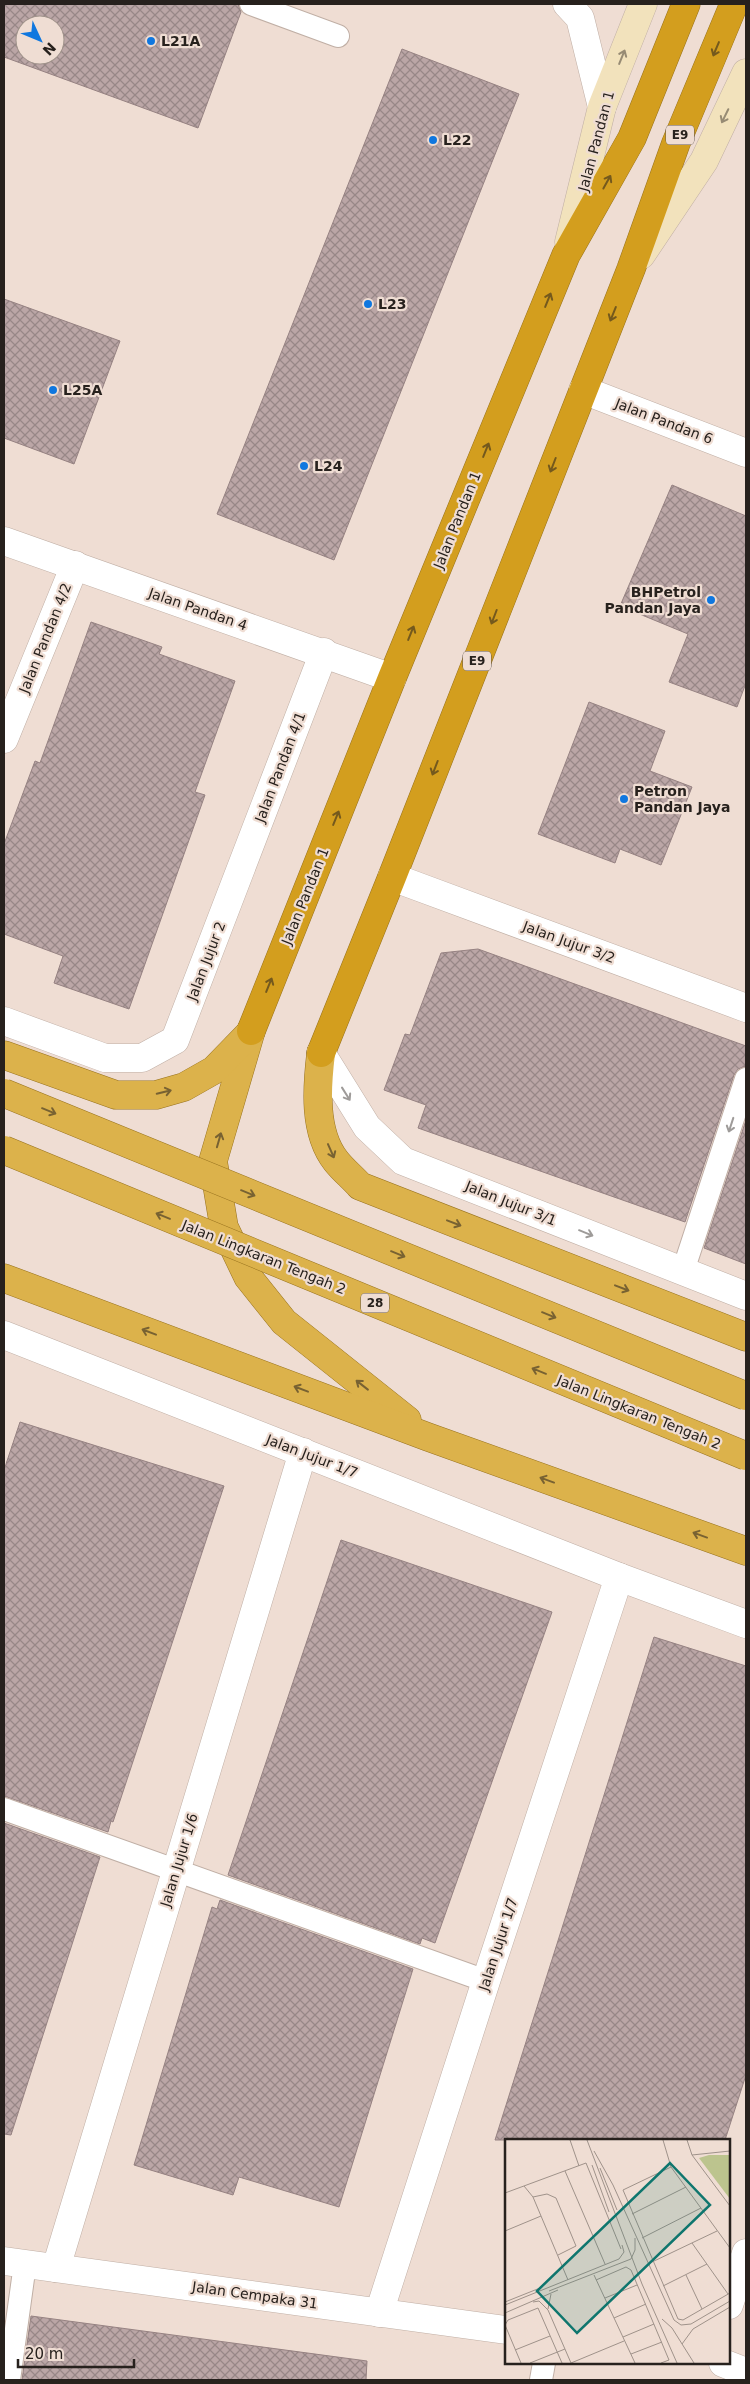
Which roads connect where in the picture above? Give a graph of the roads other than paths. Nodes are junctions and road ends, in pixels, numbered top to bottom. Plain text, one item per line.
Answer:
1 (251, 4) edge
2 (567, 4) edge
3 (643, 4) edge
4 (686, 4) edge
5 (734, 4) edge
6 (338, 36) dead end
7 (746, 72) edge
8 (602, 107) junction
9 (566, 255) junction
10 (631, 269) junction
11 (583, 390) junction
12 (746, 452) edge
13 (4, 541) edge
14 (74, 565) junction
15 (324, 652) junction
16 (392, 678) junction
17 (4, 739) edge
18 (392, 877) junction
19 (236, 882) joint
20 (746, 1008) edge
21 (4, 1021) edge
22 (251, 1031) junction
23 (320, 1052) junction
24 (4, 1055) edge
25 (746, 1079) edge
26 (4, 1093) edge
27 (4, 1150) edge
28 (683, 1271) junction
29 (4, 1278) edge
30 (746, 1296) edge
31 (4, 1335) edge
32 (746, 1337) edge
33 (746, 1396) edge
34 (428, 1437) junction
35 (303, 1452) junction
36 (746, 1456) edge
37 (746, 1551) edge
38 (619, 1577) junction
39 (746, 1624) edge
40 (4, 1809) edge
41 (176, 1870) junction
42 (486, 1981) junction
43 (746, 2252) edge
44 (14, 2262) edge
45 (56, 2268) junction
46 (730, 2302) edge
47 (379, 2312) junction
48 (505, 2330) edge
49 (544, 2364) edge
50 (725, 2364) edge
51 (746, 2372) edge
52 (9, 2380) edge
53 (541, 2380) edge

1 - 6 lane
2 - 8 street
8 -> 3 main road, Jalan Pandan 1
9 -> 4 highway
5 -> 10 highway, E9
7 -> 10 main road
8 - 9 main road, Jalan Pandan 1
16 -> 9 highway, Jalan Pandan 1
10 -> 11 highway, E9
11 - 12 street, Jalan Pandan 6
11 -> 18 highway, E9
13 - 14 street, Jalan Pandan 4
14 - 15 street, Jalan Pandan 4
14 - 17 street, Jalan Pandan 4/2
15 - 16 street, Jalan Pandan 4
15 - 19 street, Jalan Pandan 4/1
22 -> 16 highway, Jalan Pandan 1
18 - 20 street, Jalan Jujur 3/2
18 - 23 highway, E9
19 - 21 street, Jalan Jujur 2
24 -> 22 highway
34 -> 22 highway
23 -> 28 street, Jalan Jujur 3/1
23 -> 32 highway
25 -> 28 lane
26 -> 33 highway, bridge
36 -> 27 highway, Jalan Lingkaran Tengah 2 / 28, bridge
28 - 30 street, Jalan Jujur 3/1
34 -> 29 highway
31 - 35 street, Jalan Jujur 1/7
37 -> 34 highway
35 - 38 street, Jalan Jujur 1/7
35 - 41 street, Jalan Jujur 1/6
38 - 39 street, Jalan Jujur 1/7
38 - 42 street, Jalan Jujur 1/7
40 - 41 lane
41 - 42 lane
41 - 45 street, Jalan Jujur 1/6
42 - 47 street, Jalan Jujur 1/7
43 - 46 street
44 - 45 street, Jalan Cempaka 31
44 - 52 lane
45 - 47 street, Jalan Cempaka 31
47 - 48 street, Jalan Cempaka 31
49 - 53 lane
50 - 51 street

